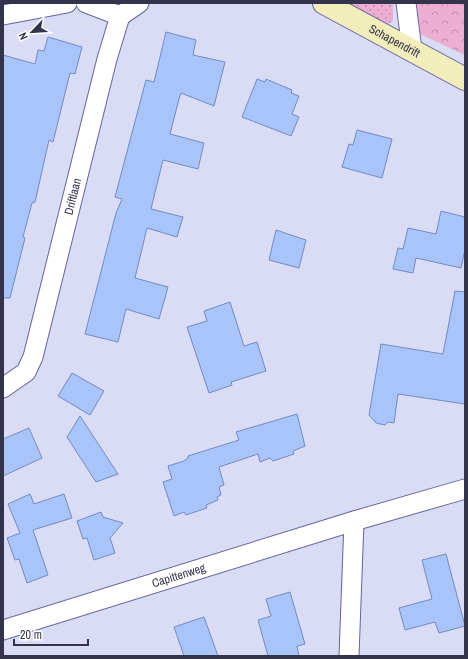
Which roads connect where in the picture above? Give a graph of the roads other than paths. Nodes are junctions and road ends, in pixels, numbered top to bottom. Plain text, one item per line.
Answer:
1 (67, 3) edge
2 (86, 3) edge
3 (139, 3) edge
4 (324, 3) edge
5 (406, 3) edge
6 (3, 15) edge
7 (120, 16) junction
8 (412, 50) junction
9 (465, 78) edge
10 (3, 388) edge
11 (465, 489) edge
12 (354, 521) junction
13 (3, 630) edge
14 (349, 656) edge

1 - 6 street
2 - 7 street
3 - 7 street
4 - 8 street, Schapendrift
5 - 8 street
7 - 10 street, Driftlaan
8 - 9 street, Schapendrift
11 - 12 street, Capittenweg
12 - 13 street, Capittenweg
12 - 14 street

